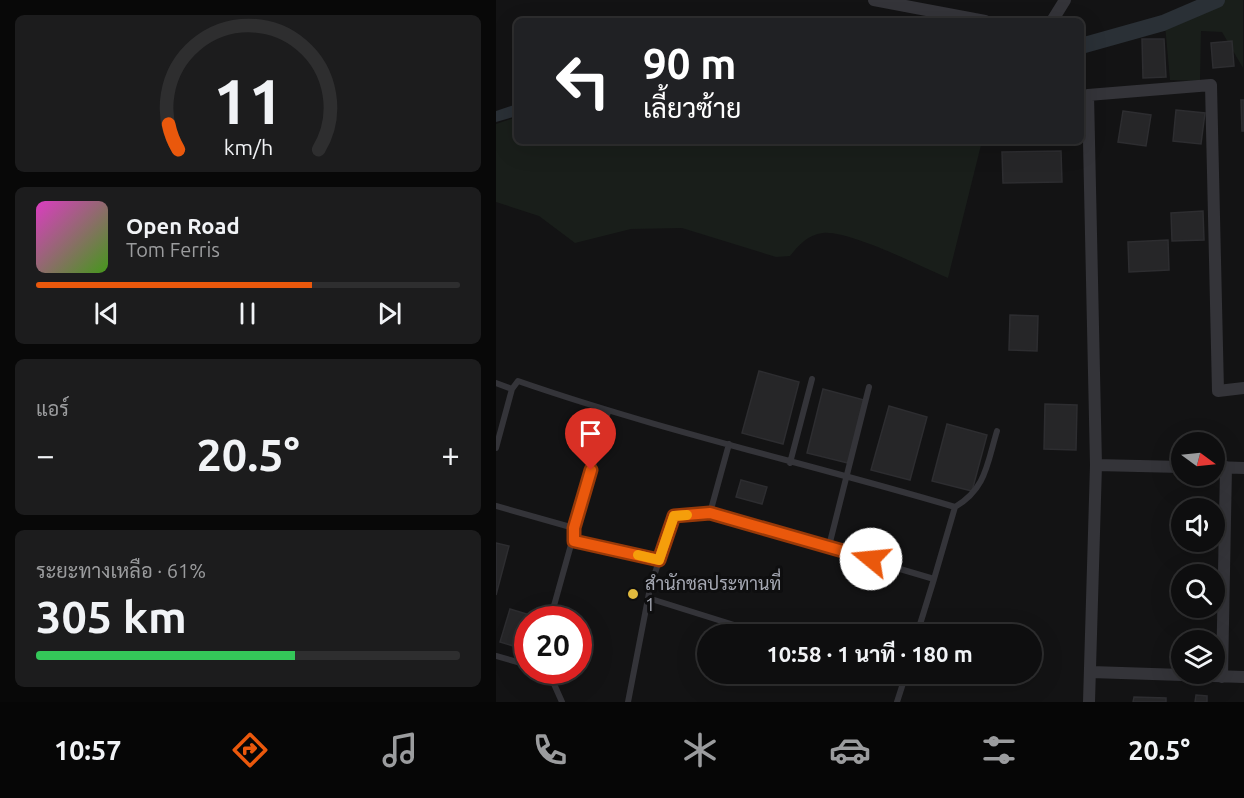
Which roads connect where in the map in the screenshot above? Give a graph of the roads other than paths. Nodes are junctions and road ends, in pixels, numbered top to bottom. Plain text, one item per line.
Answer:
1 (874, 0) edge
2 (1065, 0) edge
3 (969, 18) edge
4 (1054, 18) edge
5 (812, 379) dead end
6 (496, 383) edge
7 (869, 387) dead end
8 (1243, 388) edge
9 (512, 390) junction
10 (608, 412) junction
11 (997, 431) dead end
12 (729, 444) junction
13 (496, 448) edge
14 (790, 463) junction
15 (1096, 465) junction
16 (1171, 466) edge
17 (1225, 467) edge
18 (1243, 468) edge
19 (847, 475) junction
20 (1220, 486) edge
21 (496, 506) edge
22 (955, 507) junction
23 (710, 513) junction
24 (574, 528) junction
25 (574, 541) junction
26 (829, 546) junction
27 (659, 560) junction
28 (934, 579) junction
29 (648, 598) junction
30 (554, 606) edge
31 (731, 624) edge
32 (920, 624) edge
33 (1222, 630) edge
34 (496, 656) edge
35 (514, 661) edge
36 (1091, 672) junction
37 (1171, 675) edge
38 (1225, 677) edge
39 (1243, 677) edge
40 (554, 684) edge
41 (903, 684) edge
42 (562, 702) edge
43 (628, 702) edge
44 (897, 702) edge
45 (1089, 702) edge

1 - 3 street
2 - 4 street
5 - 14 lane
6 - 9 lane
7 - 19 lane
8 - 15 street
9 - 10 lane
9 - 13 lane
10 - 12 lane
10 - 24 lane
11 - 22 lane
12 - 14 lane
12 - 23 lane
14 - 19 lane
15 - 16 street
15 - 36 street
17 - 18 street
19 - 22 lane
19 - 26 lane
20 - 33 street
21 - 24 lane
22 - 28 lane
23 - 26 lane
23 - 27 lane
24 - 25 lane
25 - 27 lane
25 - 30 lane
26 - 28 lane
27 - 29 lane
28 - 32 lane
29 - 31 lane
29 - 43 lane
34 - 35 lane
36 - 37 street
36 - 45 street
38 - 39 street
40 - 42 lane
41 - 44 lane

